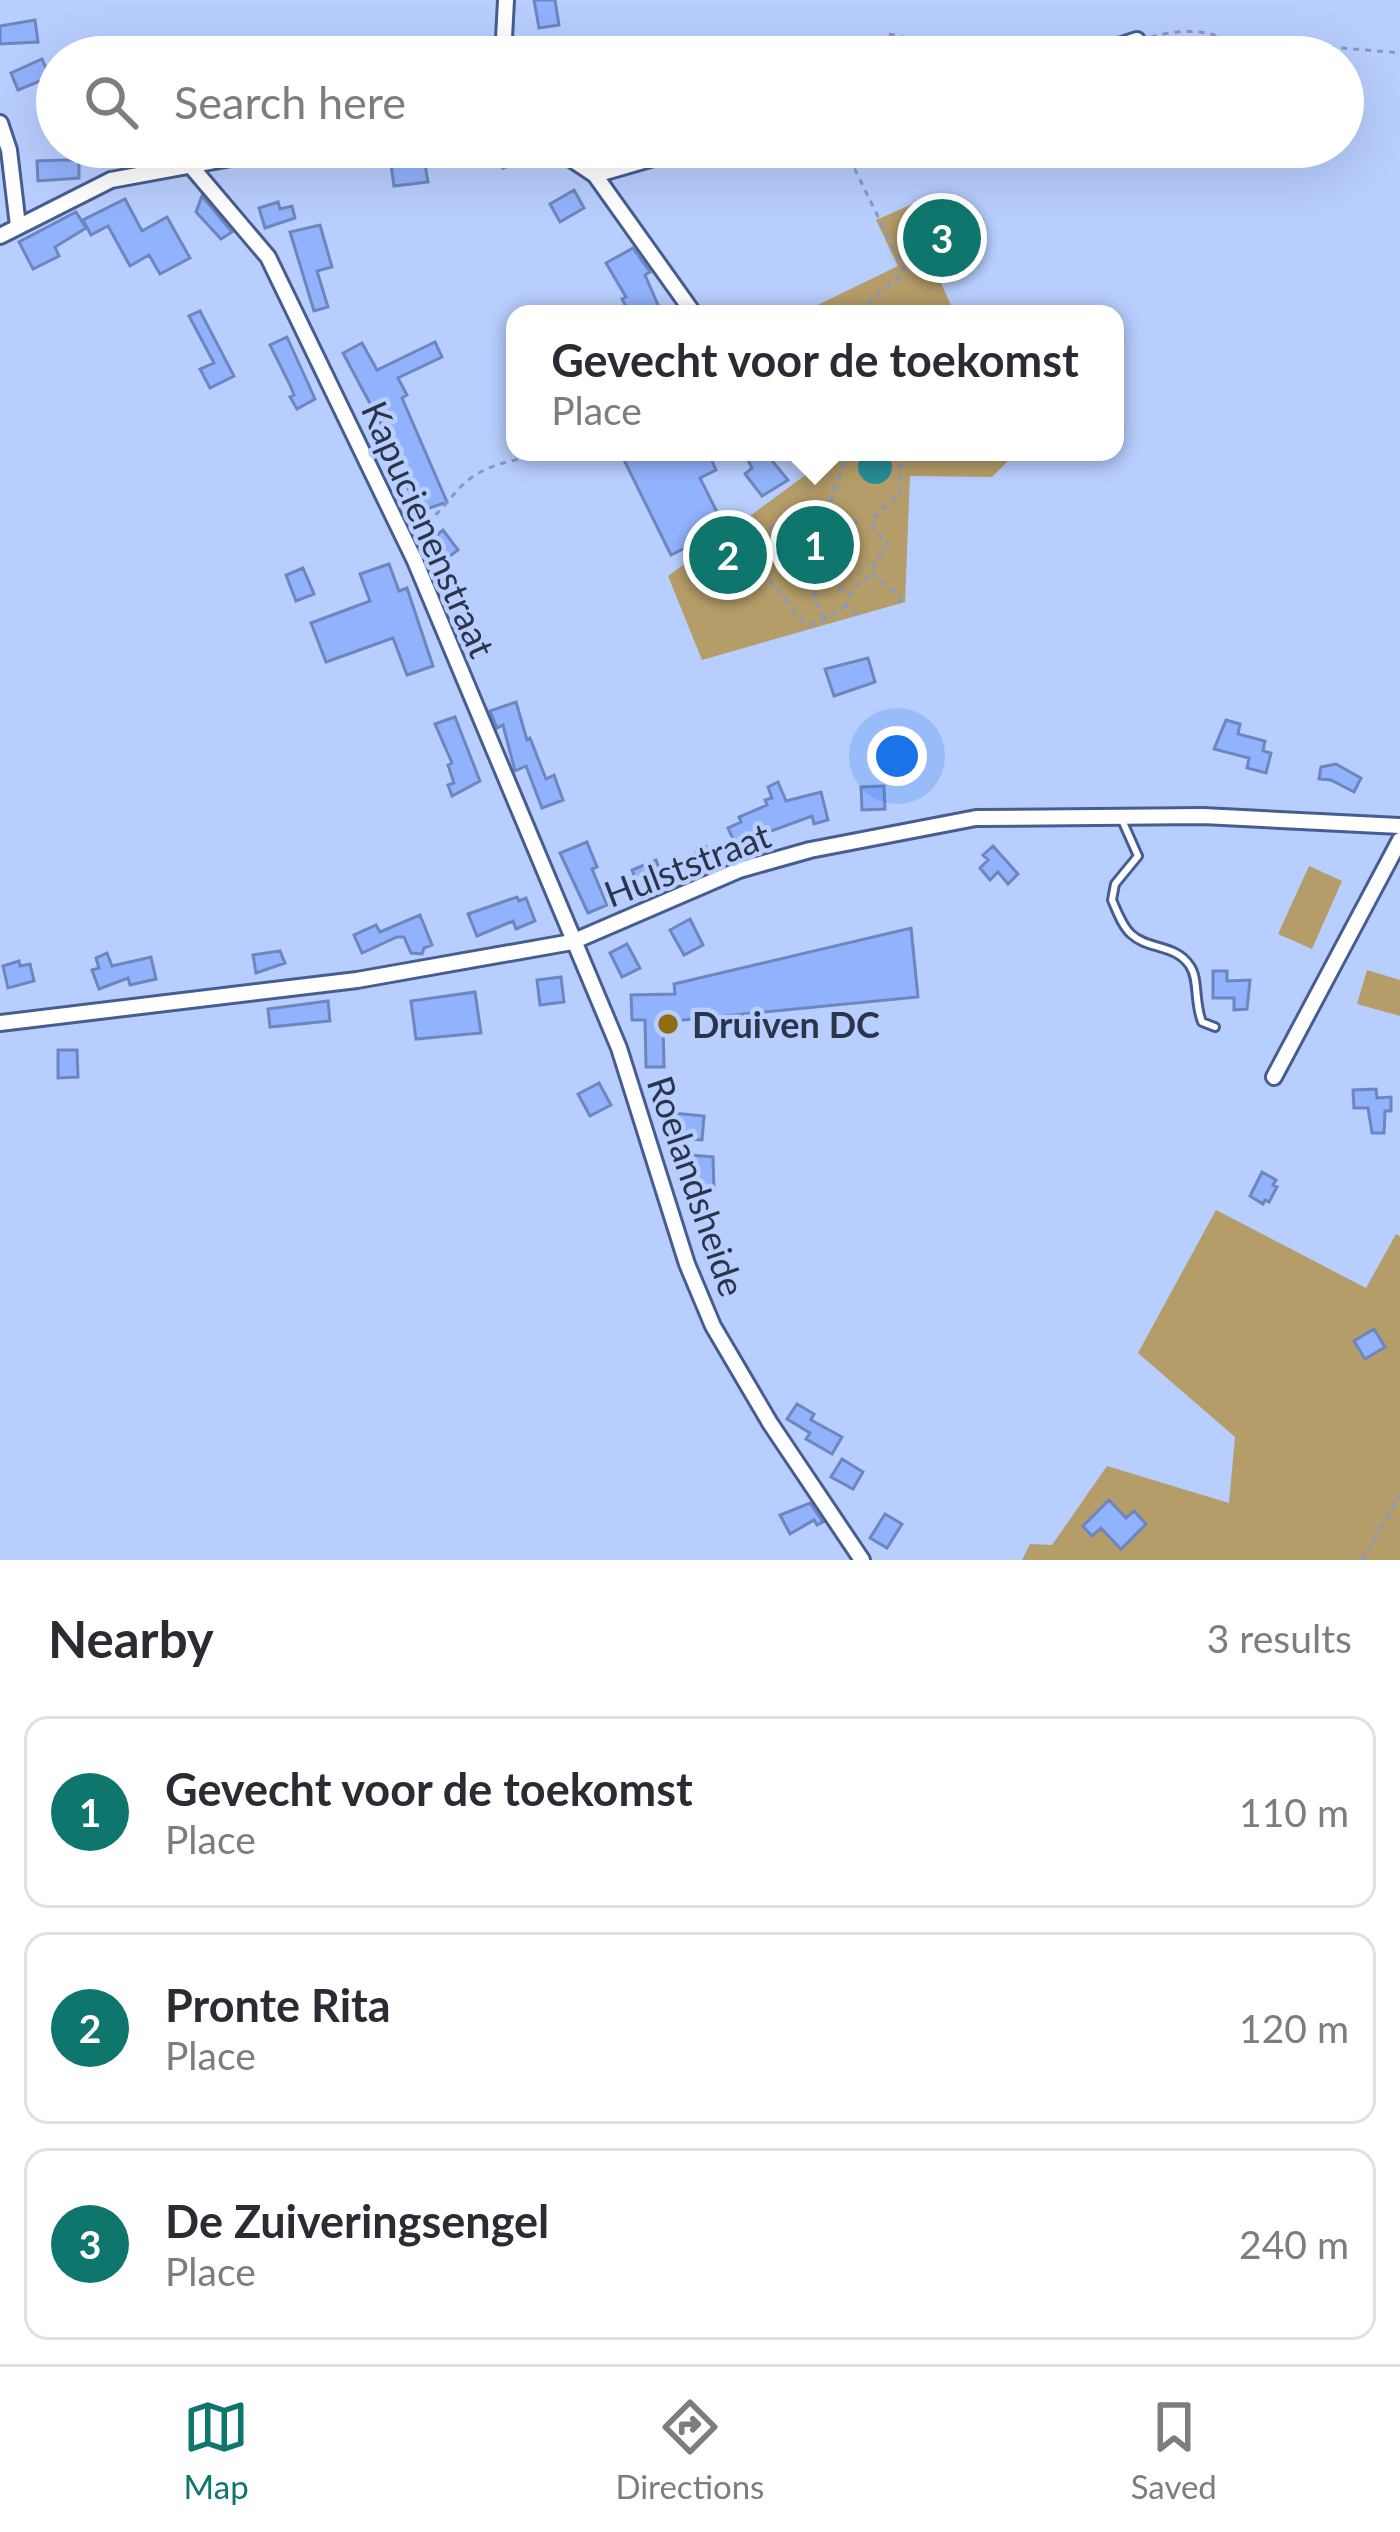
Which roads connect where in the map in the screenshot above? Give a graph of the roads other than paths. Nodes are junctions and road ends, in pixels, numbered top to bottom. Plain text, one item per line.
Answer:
1 (506, 0) edge
2 (504, 36) edge
3 (0, 123) edge
4 (174, 168) edge
5 (193, 168) edge
6 (584, 168) edge
7 (619, 168) edge
8 (595, 175) junction
9 (18, 226) junction
10 (0, 236) edge
11 (688, 305) edge
12 (1120, 816) junction
13 (1400, 826) edge
14 (1400, 840) edge
15 (572, 942) junction
16 (0, 1023) edge
17 (1215, 1027) dead end
18 (1274, 1077) dead end
19 (862, 1560) edge

1 - 2 street
3 - 9 street
4 - 9 street
5 - 15 street, Kapucienenstraat
6 - 8 street
7 - 8 street
8 - 11 street
9 - 10 street
12 - 13 street, Hulststraat
12 - 15 street, Hulststraat
12 - 17 lane
14 - 18 street
15 - 16 street, Hulststraat
15 - 19 street, Roelandsheide

